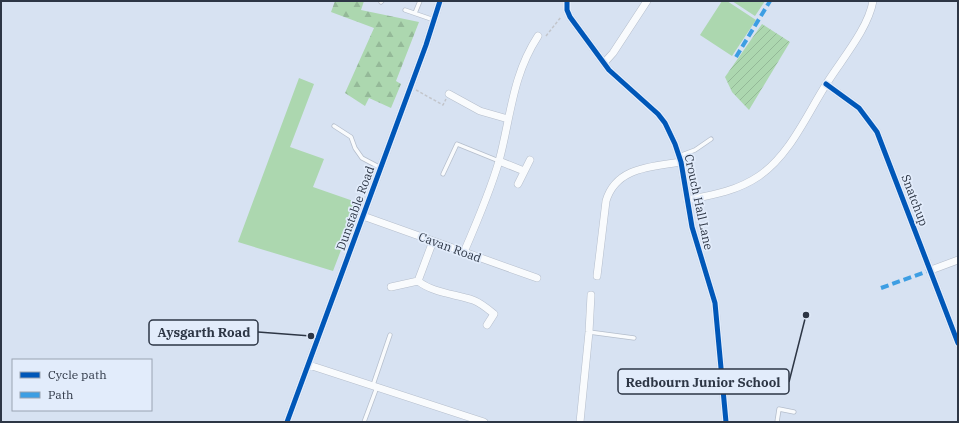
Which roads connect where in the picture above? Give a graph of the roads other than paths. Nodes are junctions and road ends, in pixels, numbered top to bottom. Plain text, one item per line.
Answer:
1 (420, 1) edge
2 (440, 1) edge
3 (566, 1) edge
4 (647, 1) edge
5 (873, 1) edge
6 (405, 10) dead end
7 (415, 13) junction
8 (434, 20) junction
9 (538, 36) road end
10 (604, 63) junction
11 (826, 84) junction
12 (449, 94) road end
13 (508, 119) junction
14 (334, 126) dead end
15 (711, 139) dead end
16 (680, 159) junction
17 (530, 160) dead end
18 (499, 161) junction
19 (381, 168) junction
20 (524, 171) junction
21 (443, 174) dead end
22 (518, 184) dead end
23 (687, 200) junction
24 (363, 216) junction
25 (433, 241) junction
26 (464, 252) junction
27 (958, 260) edge
28 (931, 270) junction
29 (597, 276) dead end
30 (537, 278) dead end
31 (418, 281) junction
32 (391, 287) dead end
33 (592, 295) dead end
34 (487, 325) dead end
35 (589, 332) junction
36 (390, 335) dead end
37 (634, 338) dead end
38 (958, 343) edge
39 (308, 365) junction
40 (375, 386) junction
41 (794, 412) dead end
42 (287, 422) edge
43 (364, 422) edge
44 (484, 422) edge
45 (580, 422) edge
46 (726, 422) edge
47 (777, 422) edge

1 - 7 lane
2 - 8 street, Dunstable Road
3 - 10 street, Crouch Hall Lane
4 - 10 street
5 - 11 street
6 - 7 lane
7 - 8 lane
8 - 19 street, Dunstable Road
9 - 13 street
10 - 16 street, Crouch Hall Lane
11 - 23 street
11 - 28 street, Snatchup
12 - 13 street
13 - 18 street
14 - 19 lane
15 - 16 lane
16 - 23 street, Crouch Hall Lane
16 - 29 street
17 - 20 street
18 - 20 street
18 - 21 lane
18 - 26 street
19 - 24 street, Dunstable Road
20 - 22 street
23 - 46 street, Crouch Hall Lane
24 - 25 street, Cavan Road
24 - 39 street, Dunstable Road
25 - 26 street, Cavan Road
25 - 31 street
26 - 30 street, Cavan Road
27 - 28 street
28 - 38 street, Snatchup
31 - 32 street
31 - 34 street
33 - 35 street
35 - 37 lane
35 - 45 street
36 - 40 lane
39 - 40 street
39 - 42 street, Dunstable Road
40 - 43 lane
40 - 44 street
41 - 47 lane

